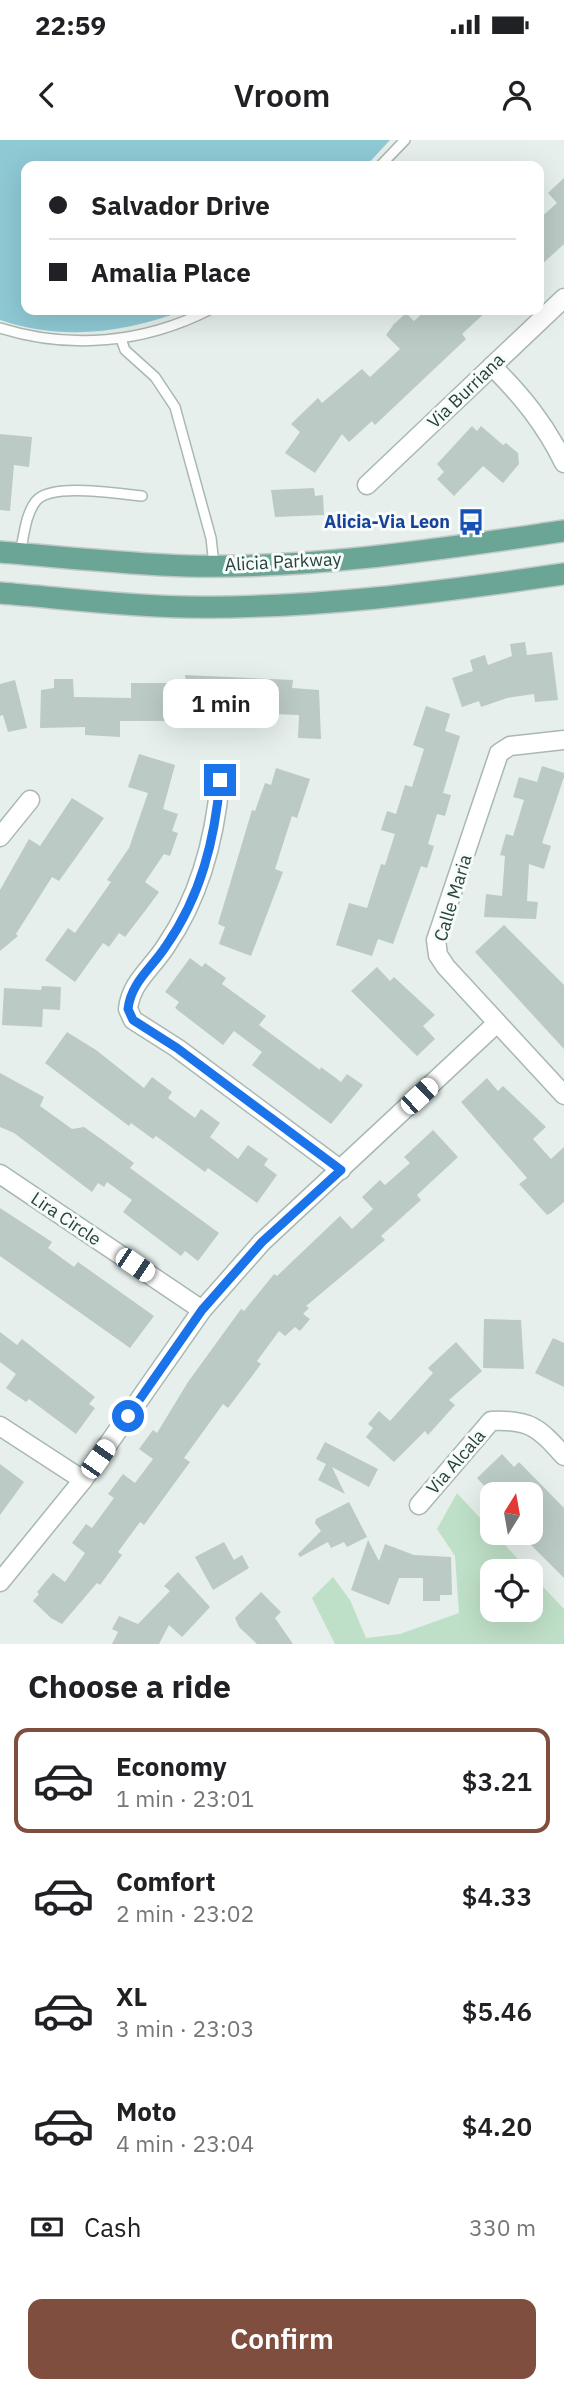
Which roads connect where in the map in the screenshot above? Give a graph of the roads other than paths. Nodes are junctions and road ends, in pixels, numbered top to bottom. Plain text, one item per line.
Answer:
1 (405, 140) edge
2 (385, 161) edge
3 (564, 298) edge
4 (199, 315) edge
5 (0, 328) edge
6 (121, 339) junction
7 (492, 366) junction
8 (564, 463) edge
9 (367, 485) dead end
10 (142, 496) dead end
11 (564, 531) edge
12 (10, 553) edge
13 (214, 565) junction
14 (564, 574) edge
15 (0, 593) edge
16 (564, 740) edge
17 (220, 780) dead end
18 (30, 800) dead end
19 (0, 837) edge
20 (497, 1023) junction
21 (564, 1095) edge
22 (341, 1170) junction
23 (0, 1174) edge
24 (202, 1310) junction
25 (0, 1426) edge
26 (564, 1456) edge
27 (83, 1480) junction
28 (419, 1505) dead end
29 (0, 1582) edge

1 - 2 lane
3 - 7 street, Via Burriana
4 - 6 lane
5 - 6 lane
6 - 13 lane
7 - 8 street
7 - 9 street, Via Burriana
10 - 12 lane
11 - 13 main road, Alicia Parkway
12 - 13 main road, Alicia Parkway
14 - 15 main road
16 - 20 street, Calle Maria
17 - 22 street
18 - 19 street
20 - 21 street, Calle Maria
20 - 22 street
22 - 24 street
23 - 24 street, Lira Circle
24 - 27 street
25 - 27 street
26 - 28 street, Via Alcala
27 - 29 street

